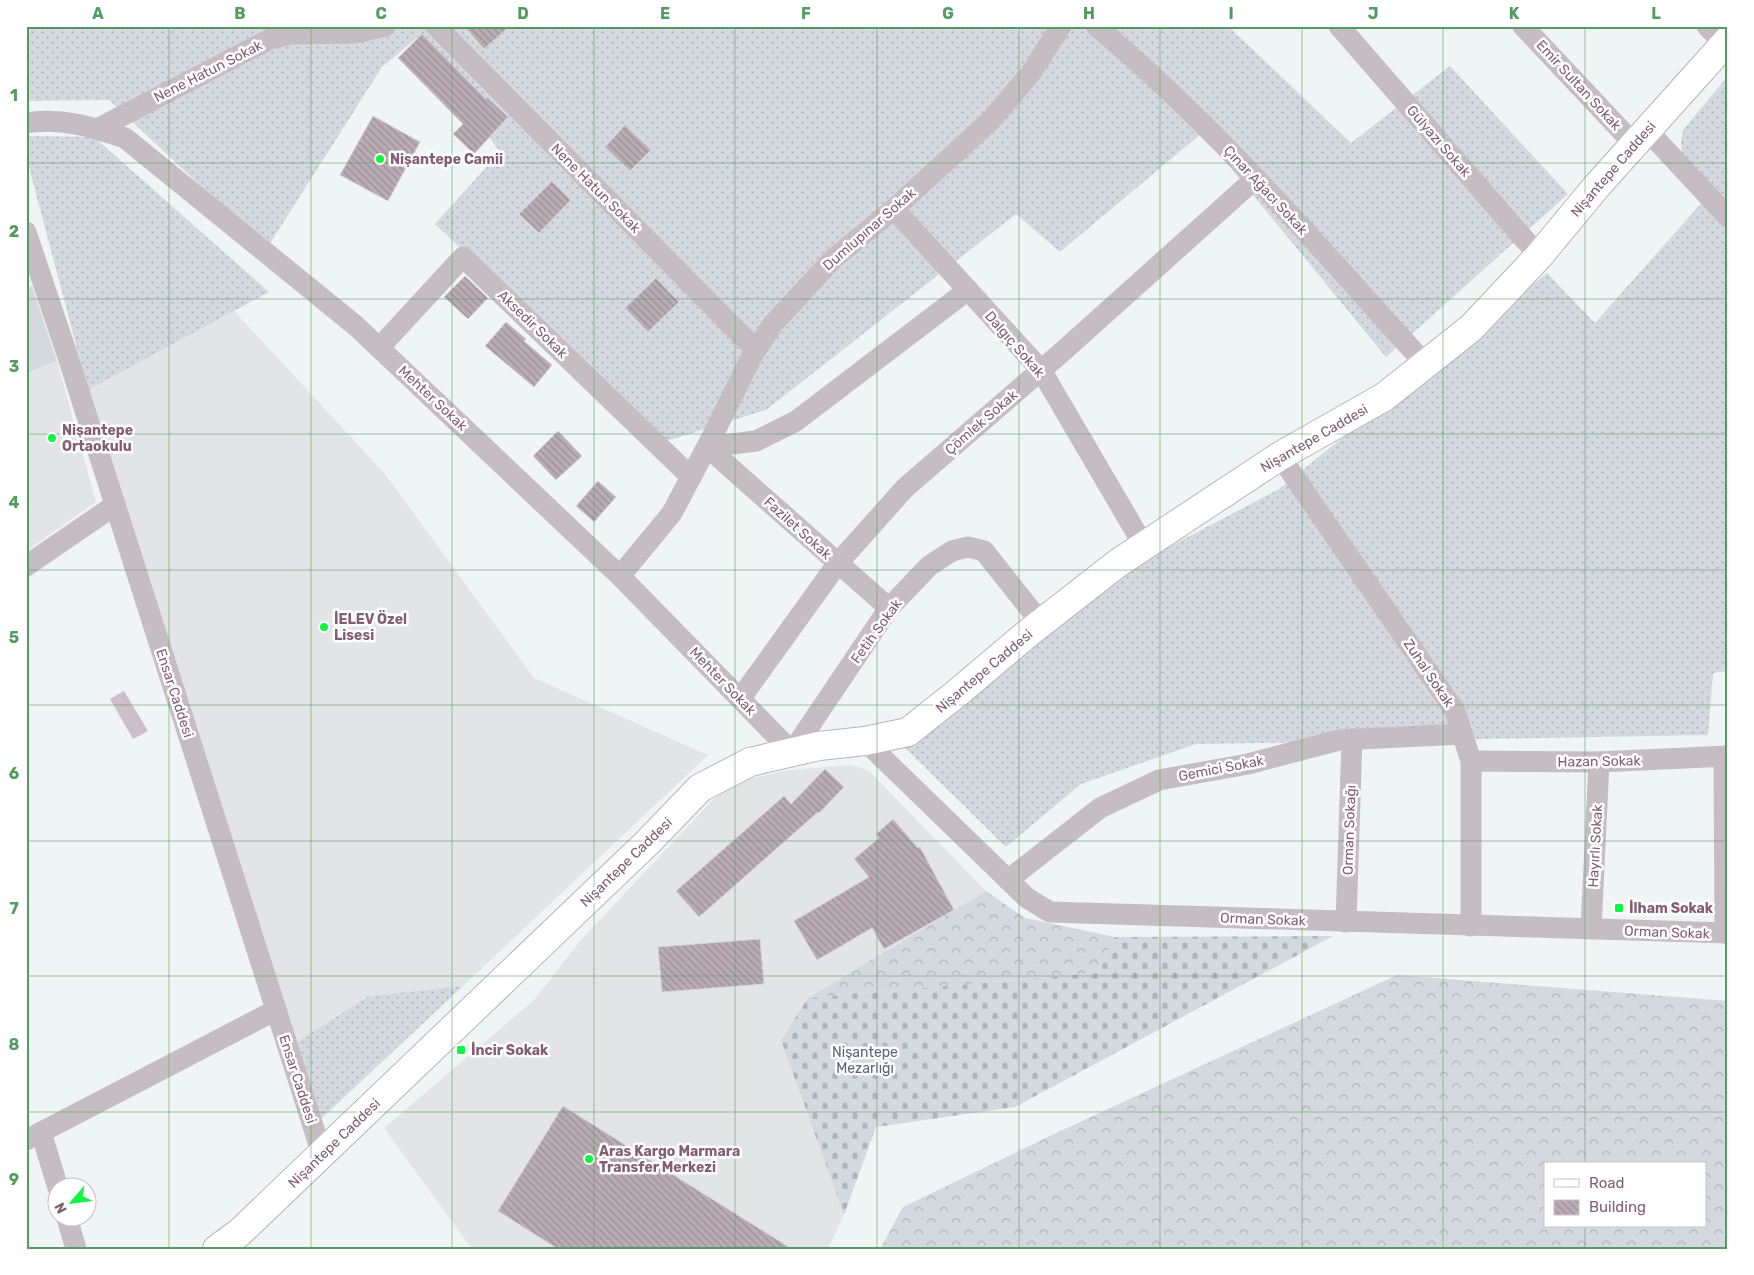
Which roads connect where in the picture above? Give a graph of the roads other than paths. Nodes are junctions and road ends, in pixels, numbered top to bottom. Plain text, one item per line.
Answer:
1 (385, 26) edge
2 (436, 26) edge
3 (1061, 26) edge
4 (1096, 26) edge
5 (1339, 26) edge
6 (1523, 26) edge
7 (1719, 37) edge
8 (26, 124) edge
9 (97, 129) junction
10 (1641, 137) junction
11 (1256, 178) junction
12 (894, 209) junction
13 (1728, 217) edge
14 (26, 232) edge
15 (1540, 256) junction
16 (968, 290) junction
17 (379, 348) junction
18 (756, 350) junction
19 (1425, 364) junction
20 (1041, 370) junction
21 (707, 447) junction
22 (1280, 456) junction
23 (691, 477) junction
24 (116, 505) junction
25 (1144, 546) junction
26 (838, 563) junction
27 (26, 566) edge
28 (620, 576) junction
29 (890, 608) junction
30 (1041, 623) junction
31 (740, 699) junction
32 (1462, 734) junction
33 (1352, 739) junction
34 (865, 741) junction
35 (792, 752) junction
36 (1726, 757) edge
37 (1471, 761) junction
38 (1599, 762) junction
39 (1008, 880) junction
40 (1346, 922) junction
41 (1471, 926) junction
42 (1592, 929) junction
43 (1727, 933) edge
44 (276, 1010) junction
45 (34, 1136) edge
46 (322, 1154) junction
47 (53, 1178) edge
48 (70, 1228) edge
49 (76, 1249) edge
50 (217, 1249) edge

1 - 9 street, Nene Hatun Sokak
2 - 18 street, Nene Hatun Sokak
3 - 12 street, Dumlupınar Sokak
4 - 11 street, Çınar Ağacı Sokak
5 - 15 street, Gülyazı Sokak
6 - 10 street, Emir Sultan Sokak
7 - 10 street, Nişantepe Caddesi
8 - 9 street, Mehter Sokak
9 - 17 street, Mehter Sokak
10 - 13 street, Emir Sultan Sokak
10 - 15 street, Nişantepe Caddesi
11 - 19 street, Çınar Ağacı Sokak
11 - 20 street, Çömlek Sokak
12 - 16 street, Dalgıç Sokak
12 - 18 street, Dumlupınar Sokak
14 - 24 street, Ensar Caddesi
15 - 19 street, Nişantepe Caddesi
16 - 20 street, Dalgıç Sokak
16 - 21 street
17 - 23 street, Aksedir Sokak
17 - 28 street, Mehter Sokak
18 - 21 street, Dumlupınar Sokak
19 - 22 street, Nişantepe Caddesi
20 - 25 street, Dalgıç Sokak
20 - 26 street, Çömlek Sokak
21 - 23 street, Dumlupınar Sokak
21 - 26 street, Fazilet Sokak
22 - 25 street, Nişantepe Caddesi
22 - 32 street, Zuhal Sokak
23 - 28 street, Dumlupınar Sokak
24 - 27 street
24 - 44 street, Ensar Caddesi
25 - 30 street, Nişantepe Caddesi
26 - 29 street, Fazilet Sokak
26 - 31 street, Çömlek Sokak
28 - 31 street, Mehter Sokak
29 - 30 street, Fetih Sokak
29 - 35 street, Fetih Sokak
30 - 34 street, Nişantepe Caddesi
31 - 35 street, Mehter Sokak
32 - 33 street, Gemici Sokak
32 - 37 street, Zuhal Sokak
33 - 39 street, Gemici Sokak
33 - 40 street, Orman Sokağı
34 - 35 street, Nişantepe Caddesi
34 - 39 street, Orman Sokak
35 - 46 street, Nişantepe Caddesi
36 - 38 street, Hazan Sokak
36 - 43 street
37 - 38 street, Hazan Sokak
37 - 41 street, Zuhal Sokak
38 - 42 street, Hayırlı Sokak
39 - 40 street, Orman Sokak
40 - 41 street, Orman Sokak
41 - 42 street, Orman Sokak
42 - 43 street, Orman Sokak
44 - 45 street
44 - 46 street, Ensar Caddesi
45 - 47 street
46 - 50 street, Nişantepe Caddesi
48 - 49 street

